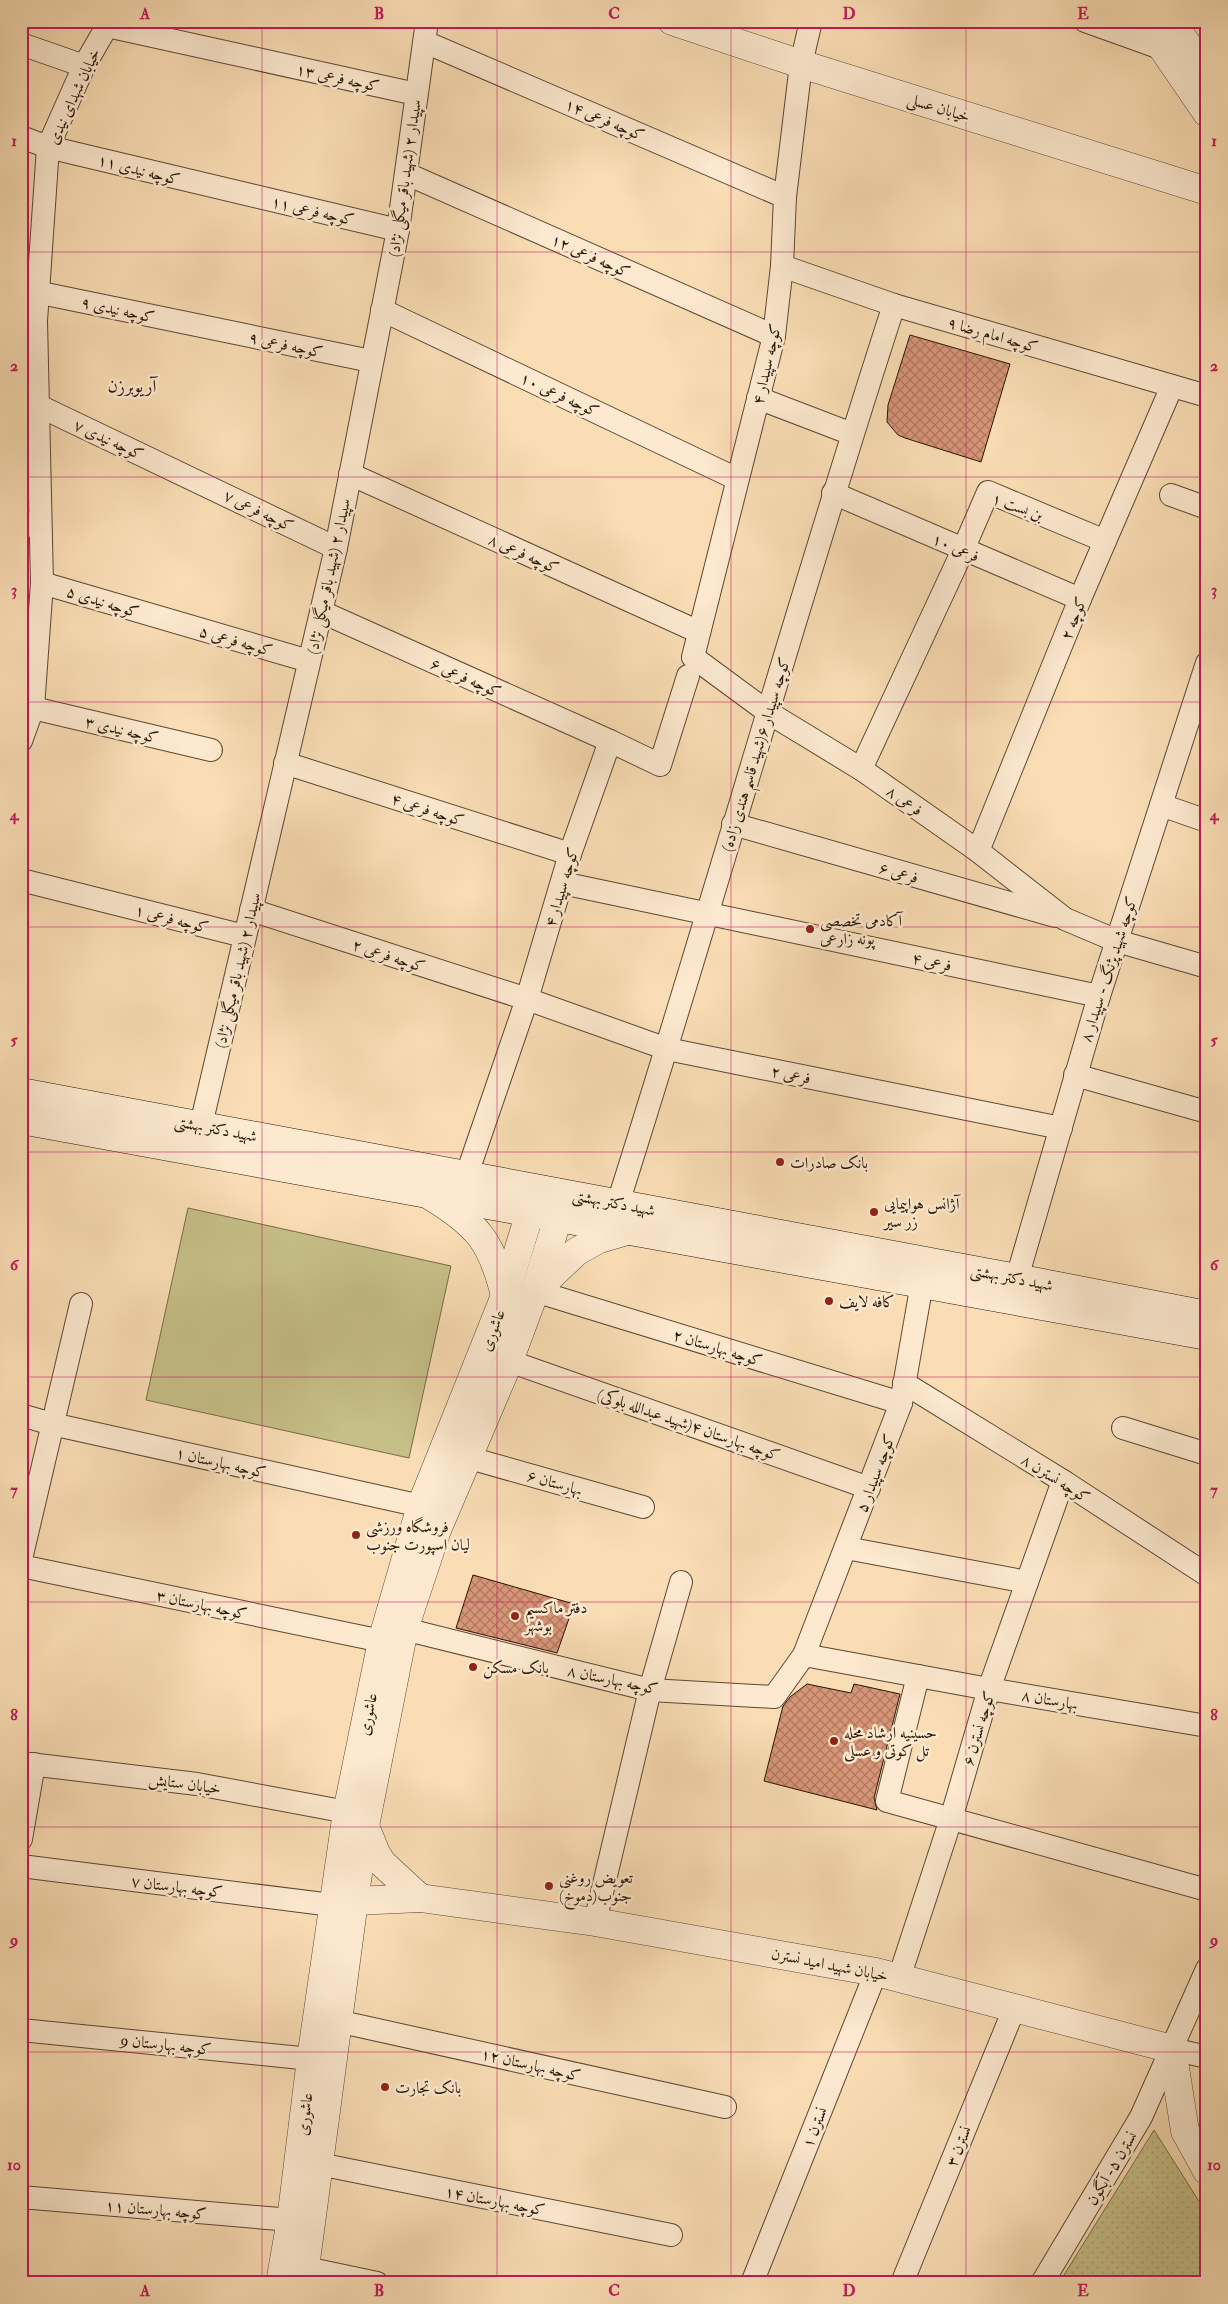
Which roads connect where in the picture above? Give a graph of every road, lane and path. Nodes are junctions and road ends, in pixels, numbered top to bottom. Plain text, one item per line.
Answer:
1 (672, 21) edge
2 (811, 21) edge
3 (1085, 21) edge
4 (1144, 21) edge
5 (1171, 21) edge
6 (108, 24) edge
7 (426, 32) edge
8 (21, 44) edge
9 (1163, 49) junction
10 (801, 64) junction
11 (84, 66) junction
12 (1207, 73) edge
13 (416, 94) junction
14 (1207, 113) edge
15 (21, 137) edge
16 (48, 147) junction
17 (407, 174) junction
18 (229, 190) joint
19 (1207, 191) edge
20 (785, 196) junction
21 (398, 230) junction
22 (782, 266) junction
23 (36, 292) junction
24 (894, 306) junction
25 (382, 310) junction
26 (28, 319) edge
27 (200, 326) joint
28 (774, 336) junction
29 (371, 361) junction
30 (1172, 386) junction
31 (1207, 396) edge
32 (758, 398) junction
33 (37, 405) junction
34 (852, 434) junction
35 (182, 473) joint
36 (350, 474) junction
37 (737, 479) junction
38 (833, 493) junction
39 (1171, 495) dead end
40 (1207, 508) edge
41 (31, 525) edge
42 (1105, 541) junction
43 (336, 548) junction
44 (963, 550) junction
45 (42, 583) junction
46 (1080, 599) junction
47 (322, 612) junction
48 (163, 620) joint
49 (699, 632) junction
50 (309, 661) junction
51 (1207, 663) edge
52 (691, 667) junction
53 (33, 708) junction
54 (769, 713) junction
55 (21, 740) edge
56 (610, 742) junction
57 (211, 750) dead end
58 (285, 763) junction
59 (861, 769) junction
60 (1161, 805) junction
61 (1207, 821) edge
62 (733, 824) junction
63 (978, 851) junction
64 (570, 854) junction
65 (21, 880) edge
66 (562, 883) junction
67 (251, 910) junction
68 (706, 915) junction
69 (1065, 919) junction
70 (244, 936) junction
71 (1117, 941) junction
72 (1207, 968) edge
73 (1099, 996) junction
74 (527, 999) junction
75 (667, 1049) junction
76 (1076, 1075) junction
77 (21, 1092) edge
78 (1207, 1112) edge
79 (21, 1120) edge
80 (201, 1125) junction
81 (1061, 1128) junction
82 (466, 1174) junction
83 (548, 1190) junction
84 (428, 1194) junction
85 (618, 1203) junction
86 (530, 1212) junction
87 (558, 1218) junction
88 (630, 1230) junction
89 (1017, 1278) junction
90 (922, 1283) junction
91 (535, 1291) junction
92 (81, 1304) dead end
93 (509, 1312) junction
94 (1207, 1315) edge
95 (1207, 1336) edge
96 (509, 1360) junction
97 (903, 1393) junction
98 (21, 1415) edge
99 (52, 1424) junction
100 (1123, 1428) dead end
101 (1207, 1454) edge
102 (466, 1457) junction
103 (1063, 1481) junction
104 (869, 1488) junction
105 (420, 1506) junction
106 (643, 1506) dead end
107 (846, 1548) junction
108 (21, 1559) edge
109 (21, 1566) edge
110 (1207, 1575) edge
111 (681, 1582) dead end
112 (1027, 1582) junction
113 (393, 1635) junction
114 (804, 1655) junction
115 (918, 1676) junction
116 (989, 1689) junction
117 (650, 1690) junction
118 (1207, 1726) edge
119 (28, 1764) edge
120 (356, 1819) junction
121 (951, 1819) junction
122 (21, 1839) edge
123 (21, 1866) edge
124 (1207, 1890) edge
125 (420, 1898) junction
126 (343, 1903) junction
127 (595, 1922) junction
128 (1207, 1969) edge
129 (888, 1975) junction
130 (1014, 2009) junction
131 (337, 2021) junction
132 (21, 2030) edge
133 (1172, 2049) junction
134 (1207, 2057) edge
135 (311, 2059) junction
136 (725, 2107) dead end
137 (319, 2164) junction
138 (1207, 2171) edge
139 (21, 2197) edge
140 (291, 2220) junction
141 (671, 2235) dead end
142 (305, 2275) edge
143 (280, 2283) edge
144 (377, 2283) edge
145 (752, 2283) edge
146 (902, 2283) edge
147 (1042, 2283) edge

1 - 10 street, خیابان عسلی
2 - 10 street, کوچه سپیدار ۴
3 - 9 street
4 - 9 street
5 - 12 street
6 - 11 street, خیابان شهدای نیدی
6 - 13 street, کوچه فرعی ۱۳
7 - 13 street, سپیدار ۲ (شهید باقر میگلی نژاد)
7 - 20 street, کوچه فرعی ۱۴
8 - 11 street
9 - 14 street
10 - 19 street, خیابان عسلی
10 - 20 street, کوچه سپیدار ۴
11 - 16 street, خیابان شهدای نیدی
13 - 17 street, سپیدار ۲ (شهید باقر میگلی نژاد)
15 - 16 street, کوچه نیدی ۱۱
16 - 18 street, کوچه نیدی ۱۱
16 - 23 street, خیابان شهدای نیدی
17 - 21 street, سپیدار ۲ (شهید باقر میگلی نژاد)
17 - 28 street, کوچه فرعی ۱۲
18 - 21 street, کوچه فرعی ۱۱
20 - 22 street, کوچه سپیدار ۴
21 - 25 street, سپیدار ۲ (شهید باقر میگلی نژاد)
22 - 24 street, کوچه امام رضا ۹
22 - 28 street, کوچه سپیدار ۴
23 - 26 street, خیابان شهدای نیدی
23 - 27 street, کوچه نیدی ۹
24 - 30 street, کوچه امام رضا ۹
24 - 34 street, کوچه سپیدار ۶(شهید قاسم هندی زاده)
25 - 29 street, سپیدار ۲ (شهید باقر میگلی نژاد)
25 - 37 street, کوچه فرعی ۱۰
26 - 33 street, خیابان شهدای نیدی
27 - 29 street, کوچه فرعی ۹
28 - 32 street, کوچه سپیدار ۴
29 - 36 street, سپیدار ۲ (شهید باقر میگلی نژاد)
30 - 31 street, کوچه امام رضا ۹
30 - 42 street, کوچه ۲
32 - 34 street
32 - 37 street, کوچه سپیدار ۴
33 - 35 street, کوچه نیدی ۷
33 - 41 street, خیابان شهدای نیدی
34 - 38 street, کوچه سپیدار ۶(شهید قاسم هندی زاده)
35 - 43 street, کوچه فرعی ۷
36 - 43 street, سپیدار ۲ (شهید باقر میگلی نژاد)
36 - 49 street, کوچه فرعی ۸
37 - 49 street, کوچه سپیدار ۴
38 - 44 street, فرعی ۱۰
38 - 54 street, کوچه سپیدار ۶(شهید قاسم هندی زاده)
39 - 40 street
41 - 45 street, خیابان شهدای نیدی
42 - 44 street, بن بست ۱
42 - 46 street, کوچه ۲
43 - 47 street, سپیدار ۲ (شهید باقر میگلی نژاد)
44 - 46 street, فرعی ۱۰
44 - 59 street
45 - 48 street, کوچه نیدی ۵
45 - 53 street, خیابان شهدای نیدی
46 - 63 street, کوچه ۲
47 - 50 street, سپیدار ۲ (شهید باقر میگلی نژاد)
47 - 56 street, کوچه فرعی ۶
48 - 50 street, کوچه فرعی ۵
49 - 52 street, کوچه سپیدار ۴
50 - 58 street, سپیدار ۲ (شهید باقر میگلی نژاد)
51 - 60 street, کوچه شهید پژنگ - سپیدار ۸
52 - 54 street, فرعی ۸
52 - 56 street, کوچه سپیدار ۴
53 - 55 street, خیابان شهدای نیدی
53 - 57 street, کوچه نیدی ۳
54 - 59 street, فرعی ۸
54 - 62 street, کوچه سپیدار ۶(شهید قاسم هندی زاده)
56 - 64 street, کوچه سپیدار ۴
58 - 64 street, کوچه فرعی ۴
58 - 67 street, سپیدار ۲ (شهید باقر میگلی نژاد)
59 - 63 street, فرعی ۸
60 - 61 street
60 - 71 street, کوچه شهید پژنگ - سپیدار ۸
62 - 68 street, کوچه سپیدار ۶(شهید قاسم هندی زاده)
62 - 69 street, فرعی ۶
63 - 69 street, فرعی ۸
64 - 66 street, کوچه سپیدار ۴
65 - 70 street, کوچه فرعی ۱
66 - 68 street
66 - 74 street, کوچه سپیدار ۴
67 - 70 street, سپیدار ۲ (شهید باقر میگلی نژاد)
67 - 74 street, کوچه فرعی ۲
68 - 73 street, فرعی ۴
68 - 75 street, کوچه سپیدار ۶(شهید قاسم هندی زاده)
69 - 71 street, فرعی ۸
70 - 80 street, سپیدار ۲ (شهید باقر میگلی نژاد)
71 - 72 street, فرعی ۸
71 - 73 street, کوچه شهید پژنگ - سپیدار ۸
73 - 76 street, کوچه شهید پژنگ - سپیدار ۸
74 - 75 street, فرعی ۲
74 - 82 street, کوچه سپیدار ۴
75 - 81 street, فرعی ۲
75 - 85 street, کوچه سپیدار ۶(شهید قاسم هندی زاده)
76 - 78 street
76 - 81 street, کوچه شهید پژنگ - سپیدار ۸
77 - 80 street, شهید دکتر بهشتی
79 - 84 street, شهید دکتر بهشتی
80 - 82 street, شهید دکتر بهشتی
81 - 89 street, کوچه شهید پژنگ - سپیدار ۸
82 - 83 street, شهید دکتر بهشتی
83 - 85 street, شهید دکتر بهشتی
83 - 86 street
83 - 87 street
84 - 86 street, شهید دکتر بهشتی
84 - 93 street, عاشوری
85 - 89 street, شهید دکتر بهشتی
86 - 87 street, شهید دکتر بهشتی
86 - 93 street
87 - 88 street, شهید دکتر بهشتی
87 - 91 street
88 - 90 street, شهید دکتر بهشتی
88 - 91 street, عاشوری
89 - 94 street, شهید دکتر بهشتی
90 - 95 street, شهید دکتر بهشتی
90 - 97 street, کوچه سپیدار ۵
91 - 93 street, عاشوری
91 - 97 street, کوچه بهارستان ۲
92 - 99 street
93 - 96 street, عاشوری
93 - 105 street, عاشوری
96 - 102 street, عاشوری
96 - 104 street, کوچه بهارستان ۴(شهید عبدالله بلوکی)
97 - 103 street, کوچه نسترن ۸
97 - 104 street, کوچه سپیدار ۵
98 - 99 street, کوچه بهارستان ۱
99 - 105 street, کوچه بهارستان ۱
99 - 108 street
100 - 101 street
102 - 106 street, بهارستان ۶
102 - 113 street, عاشوری
103 - 110 street, کوچه نسترن ۸
103 - 112 street, کوچه نسترن ۶
104 - 107 street, کوچه سپیدار ۵
105 - 113 street, عاشوری
107 - 112 street
107 - 114 street, کوچه سپیدار ۵
109 - 113 street, کوچه بهارستان ۳
111 - 117 street
112 - 116 street, کوچه نسترن ۶
113 - 117 street, کوچه بهارستان ۸
113 - 120 street, عاشوری
114 - 115 street, بهارستان ۸
114 - 117 street, کوچه بهارستان ۸
115 - 116 street, بهارستان ۸
115 - 121 street
116 - 118 street, بهارستان ۸
116 - 121 street, کوچه نسترن ۶
117 - 127 street
119 - 120 street, خیابان ستایش
119 - 122 street
120 - 125 street
120 - 126 street, عاشوری
121 - 124 street
121 - 129 street, کوچه نسترن ۶
123 - 126 street, کوچه بهارستان ۷
125 - 126 street, خیابان شهید امید نسترن
125 - 127 street, خیابان شهید امید نسترن
126 - 131 street, عاشوری
126 - 135 street, عاشوری
127 - 129 street, خیابان شهید امید نسترن
128 - 133 street
129 - 130 street, خیابان شهید امید نسترن
129 - 145 street, نسترن ۱
130 - 133 street, خیابان شهید امید نسترن
130 - 146 street, نسترن ۳
131 - 136 street, کوچه بهارستان ۱۲
131 - 137 street, عاشوری
132 - 135 street, کوچه بهارستان 9
133 - 134 street
133 - 138 street
133 - 147 street, نسترن ۵- آبگون
135 - 140 street, عاشوری
137 - 141 street, کوچه بهارستان ۱۴
137 - 142 street, عاشوری
139 - 140 street, کوچه بهارستان ۱۱
140 - 143 street, عاشوری
142 - 144 street

